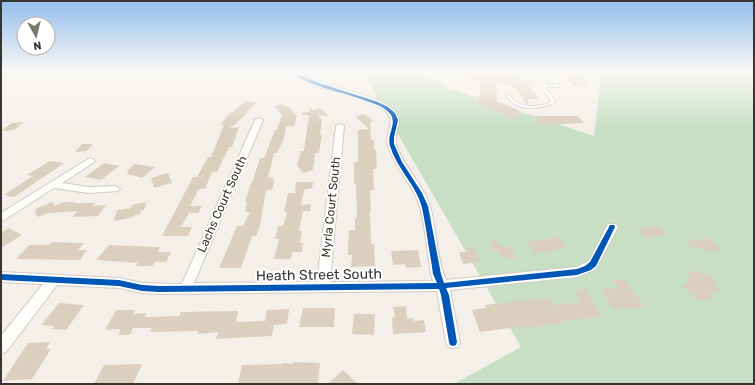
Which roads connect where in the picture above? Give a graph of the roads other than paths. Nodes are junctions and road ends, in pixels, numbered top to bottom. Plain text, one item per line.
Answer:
1 (340, 91) edge
2 (545, 91) edge
3 (507, 95) dead end
4 (259, 120) dead end
5 (340, 126) dead end
6 (90, 162) dead end
7 (52, 185) junction
8 (115, 189) dead end
9 (1, 218) edge
10 (612, 227) dead end
11 (1, 277) edge
12 (54, 279) junction
13 (441, 286) junction
14 (186, 288) junction
15 (323, 288) junction
16 (453, 342) dead end
17 (1, 347) edge

1 - 13 street
2 - 3 lane
4 - 14 street, Lachs Court South
5 - 15 street, Myrla Court South
6 - 7 street
7 - 8 street
7 - 9 street
10 - 13 street, Heath Street South
11 - 12 street, Heath Street South
12 - 14 street, Heath Street South
12 - 17 street
13 - 15 street, Heath Street South
13 - 16 street
14 - 15 street, Heath Street South

